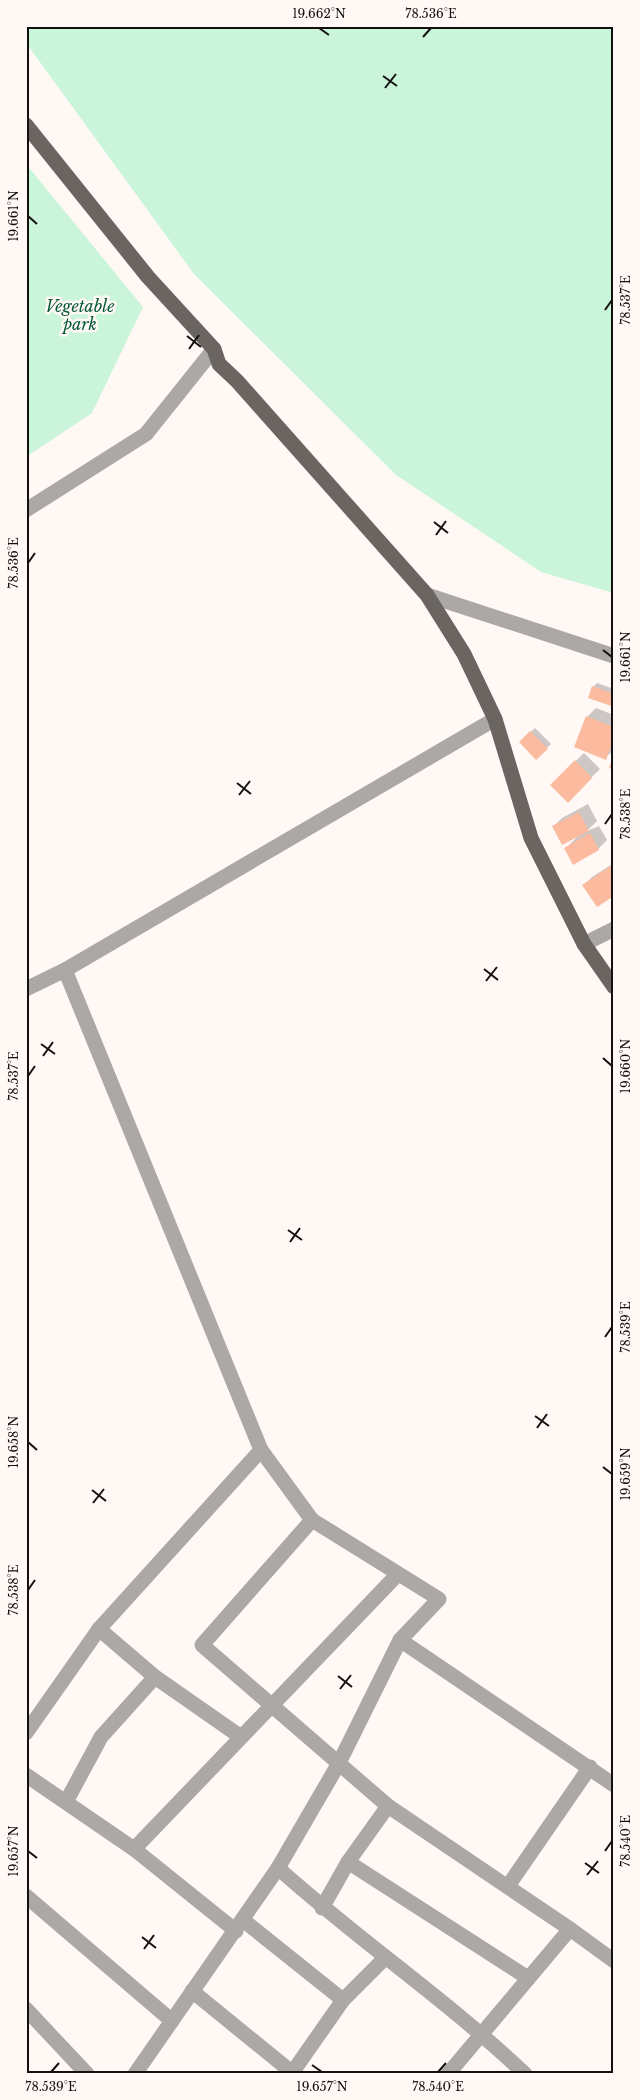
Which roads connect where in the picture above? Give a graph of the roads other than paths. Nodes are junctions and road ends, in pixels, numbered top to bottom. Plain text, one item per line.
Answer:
1 (26, 125) edge
2 (214, 350) junction
3 (26, 510) edge
4 (427, 596) junction
5 (614, 656) edge
6 (495, 719) junction
7 (614, 929) edge
8 (584, 944) junction
9 (65, 970) junction
10 (614, 987) edge
11 (26, 989) edge
12 (261, 1450) junction
13 (312, 1520) junction
14 (398, 1574) junction
15 (99, 1629) junction
16 (400, 1640) junction
17 (155, 1677) junction
18 (272, 1705) junction
19 (26, 1733) edge
20 (241, 1737) junction
21 (339, 1763) junction
22 (590, 1767) junction
23 (26, 1775) edge
24 (614, 1785) edge
25 (66, 1802) junction
26 (388, 1806) junction
27 (134, 1849) junction
28 (348, 1862) junction
29 (278, 1868) junction
30 (508, 1886) junction
31 (26, 1896) edge
32 (322, 1908) junction
33 (239, 1926) junction
34 (570, 1929) junction
35 (385, 1958) junction
36 (614, 1961) edge
37 (528, 1978) junction
38 (192, 1991) junction
39 (343, 2000) junction
40 (26, 2009) edge
41 (172, 2021) junction
42 (481, 2032) junction
43 (293, 2073) edge
44 (87, 2074) edge
45 (136, 2074) edge
46 (448, 2074) edge
47 (524, 2074) edge

1 - 2 main road
2 - 3 street
2 - 4 main road
4 - 5 street
4 - 6 main road
6 - 8 main road
6 - 9 street
7 - 8 street
8 - 10 main road
9 - 11 street
9 - 12 street
12 - 13 street
12 - 15 street
13 - 14 street
13 - 18 street
14 - 16 street
14 - 18 street
15 - 17 street
15 - 19 street
16 - 21 street
16 - 22 street
17 - 20 street
17 - 25 street
18 - 20 street
18 - 21 street
20 - 27 street
21 - 26 street
21 - 29 street
22 - 24 street
22 - 30 street
23 - 25 street
25 - 27 street
26 - 28 street
26 - 30 street
27 - 33 street
28 - 32 street
28 - 37 street
29 - 32 street
29 - 33 street
30 - 34 street
31 - 41 street
32 - 35 street
33 - 38 street
33 - 39 street
34 - 36 street
34 - 37 street
35 - 39 street
35 - 42 street
37 - 42 street
38 - 41 street
38 - 43 street
39 - 43 street
40 - 44 street
41 - 45 street
42 - 46 street
42 - 47 street

